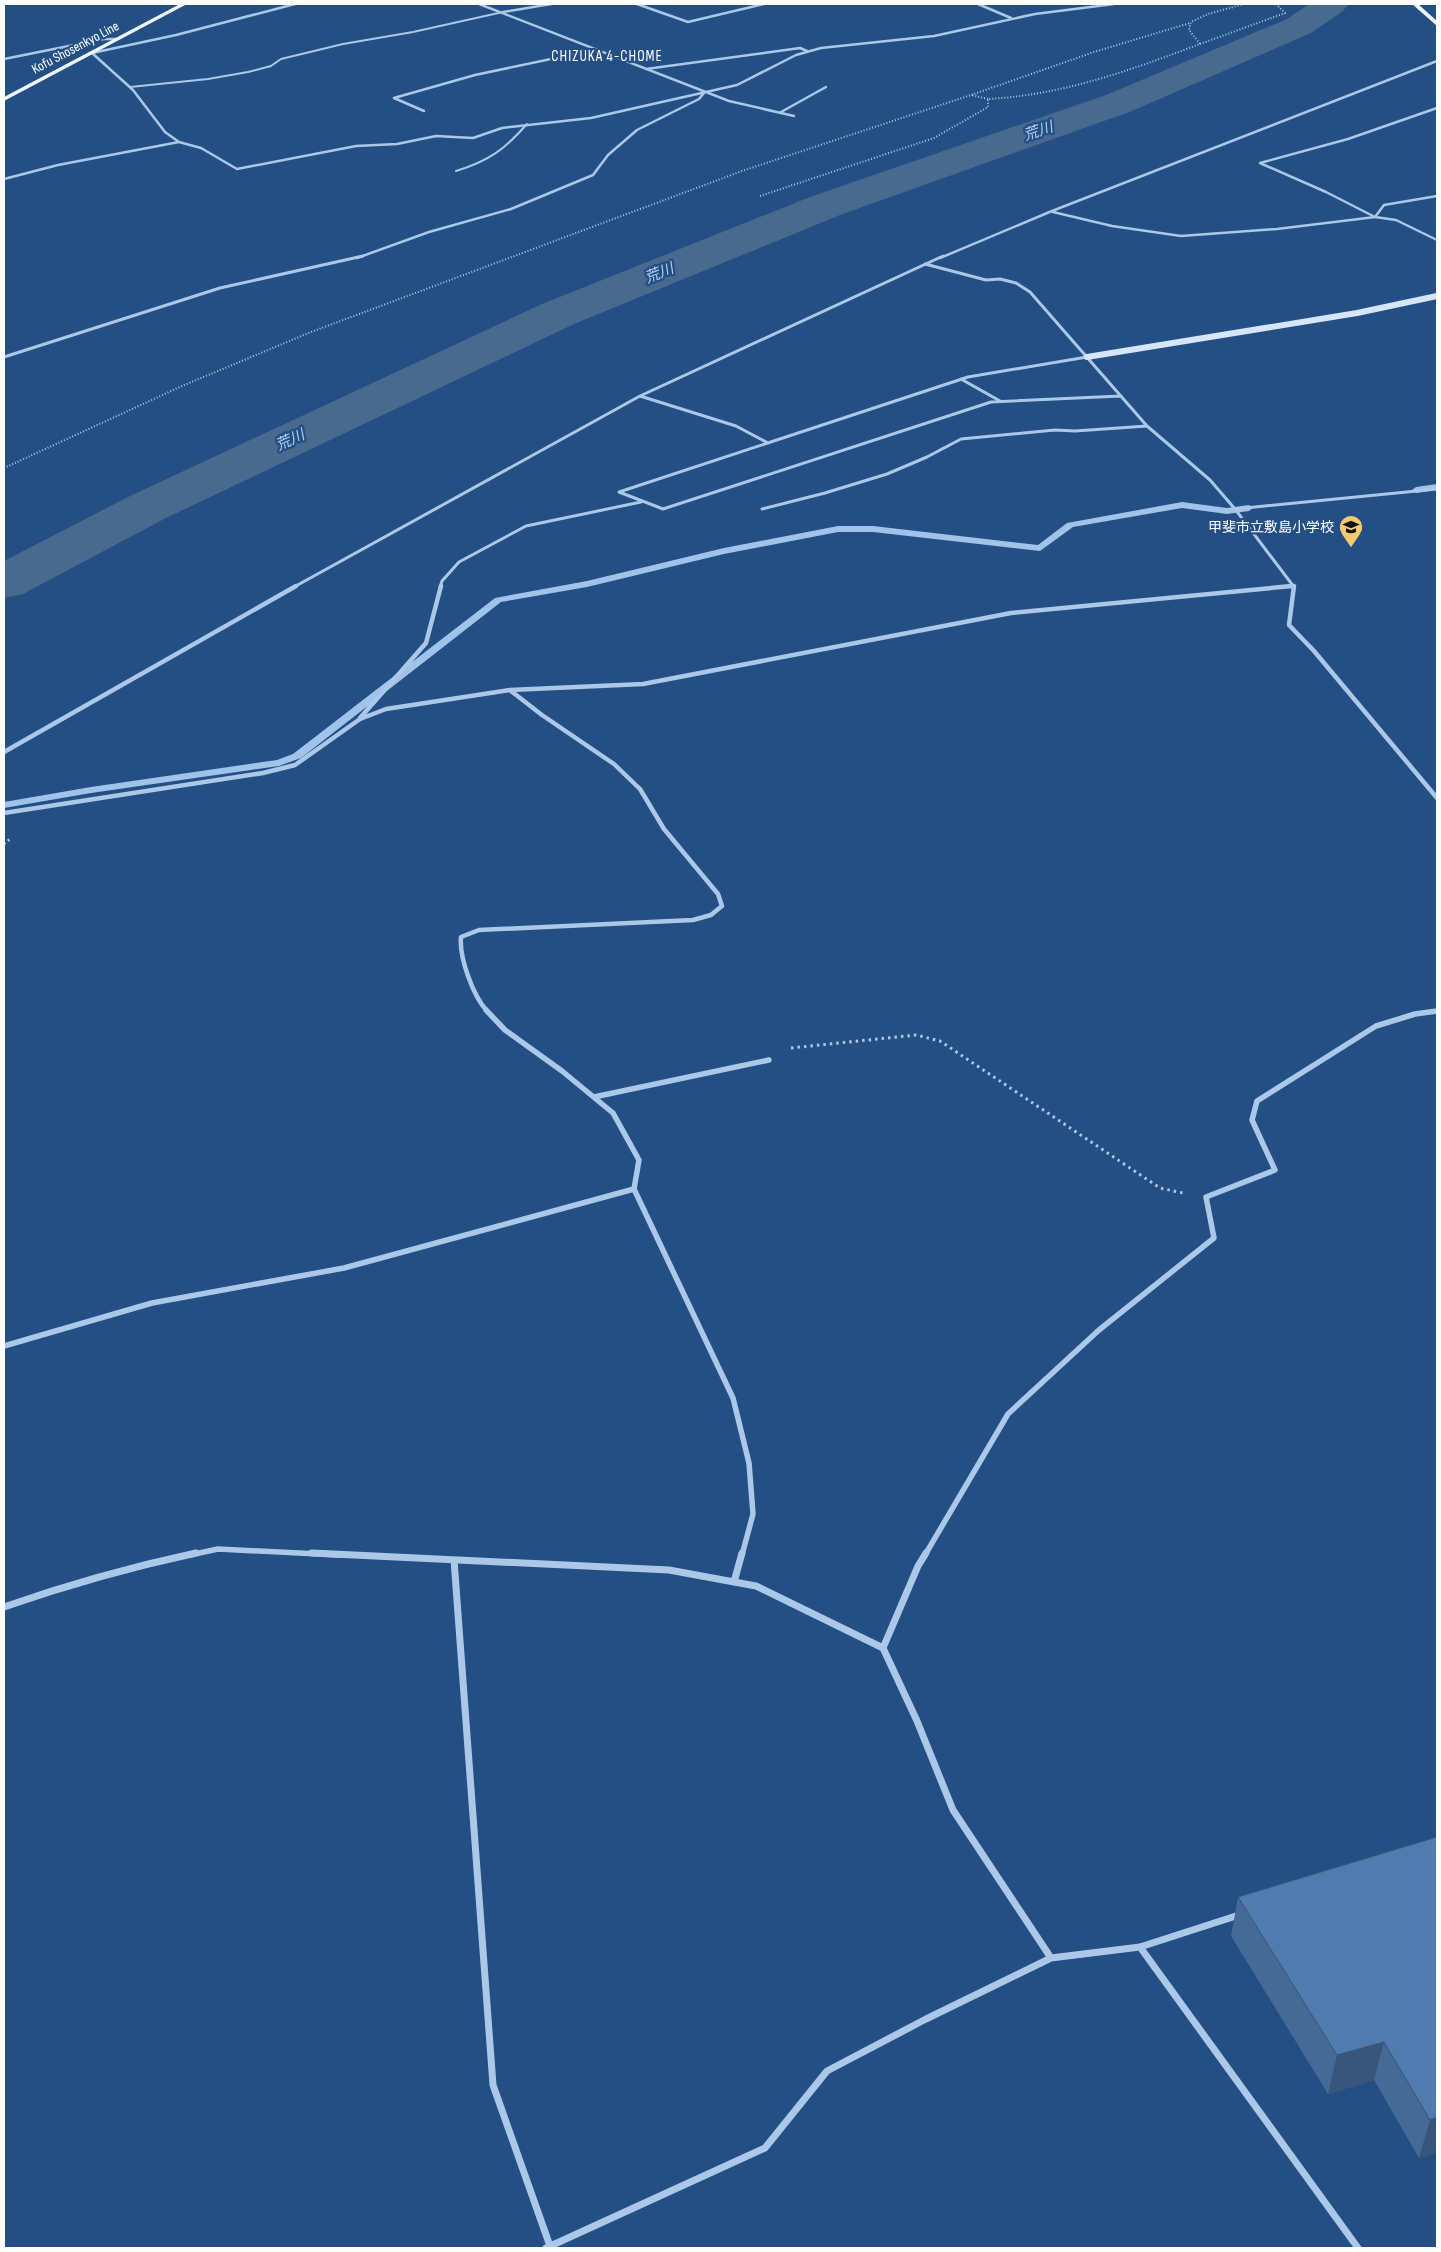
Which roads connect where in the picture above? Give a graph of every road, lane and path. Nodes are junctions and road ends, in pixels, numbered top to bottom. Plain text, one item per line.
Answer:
1 (184, 4) edge
2 (295, 4) edge
3 (479, 4) edge
4 (551, 4) edge
5 (637, 4) edge
6 (764, 4) edge
7 (978, 4) edge
8 (1114, 4) edge
9 (1244, 4) edge
10 (1276, 4) edge
11 (1415, 4) edge
12 (503, 12) junction
13 (1012, 19) junction
14 (1191, 22) junction
15 (1437, 24) edge
16 (117, 39) junction
17 (1200, 44) junction
18 (594, 50) junction
19 (808, 52) junction
20 (92, 53) junction
21 (4, 59) edge
22 (1437, 61) edge
23 (643, 69) junction
24 (826, 87) dead end
25 (130, 88) junction
26 (704, 92) junction
27 (971, 95) junction
28 (4, 99) edge
29 (988, 99) junction
30 (1437, 108) edge
31 (424, 111) dead end
32 (780, 113) junction
33 (794, 116) dead end
34 (527, 124) junction
35 (179, 142) junction
36 (456, 170) dead end
37 (4, 179) edge
38 (760, 196) dead end
39 (1437, 196) edge
40 (1052, 212) junction
41 (1375, 217) junction
42 (1437, 240) edge
43 (925, 264) junction
44 (1437, 296) edge
45 (4, 357) edge
46 (1087, 357) junction
47 (961, 379) junction
48 (640, 396) junction
49 (1122, 396) junction
50 (1000, 402) junction
51 (1148, 426) junction
52 (768, 443) junction
53 (4, 468) edge
54 (1437, 489) edge
55 (642, 501) junction
56 (762, 509) dead end
57 (1235, 509) junction
58 (1294, 586) junction
59 (510, 690) junction
60 (360, 719) junction
61 (4, 752) edge
62 (1437, 798) edge
63 (4, 814) edge
64 (1437, 1011) edge
65 (769, 1060) joint
66 (594, 1097) junction
67 (634, 1189) junction
68 (1206, 1197) junction
69 (4, 1346) edge
70 (454, 1560) junction
71 (734, 1582) junction
72 (4, 1607) edge
73 (883, 1648) junction
74 (1249, 1911) edge
75 (1140, 1947) junction
76 (1051, 1958) junction
77 (548, 2247) edge
78 (1358, 2248) edge

1 - 16 main road, Kofu Shosenkyo Line
2 - 20 street
3 - 12 street
4 - 12 street
5 - 6 street
7 - 13 street
8 - 13 street
9 - 14 path
10 - 17 path
11 - 15 main road
12 - 18 street
12 - 25 lane
13 - 19 street
14 - 17 path
14 - 27 path
16 - 20 main road, Kofu Shosenkyo Line
16 - 21 street
17 - 29 path
18 - 23 street
18 - 31 street
19 - 23 street
19 - 26 street
20 - 25 street
20 - 28 main road, Kofu Shosenkyo Line
22 - 40 street
23 - 26 street
24 - 32 street
25 - 35 street
26 - 32 street
26 - 34 street
26 - 45 street
27 - 29 path
27 - 53 path
29 - 38 path
30 - 41 street
32 - 33 street
34 - 35 street
34 - 36 lane
35 - 37 street
39 - 41 street
40 - 41 street
40 - 43 street
41 - 42 street
43 - 46 street
43 - 48 street
44 - 46 street
46 - 47 street
46 - 49 street
47 - 50 street
47 - 52 street
48 - 52 street
48 - 61 street
49 - 50 street
49 - 51 street
50 - 55 street
51 - 56 street
51 - 57 street
52 - 55 street
54 - 57 street
55 - 60 street
57 - 58 street
58 - 59 street
58 - 62 street
59 - 60 street
59 - 66 street
60 - 63 street
64 - 68 street
65 - 66 street
65 - 68 path
66 - 67 street
67 - 69 street
67 - 71 street
68 - 73 street
70 - 71 street
70 - 72 street
70 - 77 street
71 - 73 street
73 - 76 street
74 - 75 street
75 - 76 street
75 - 78 street
76 - 77 street

